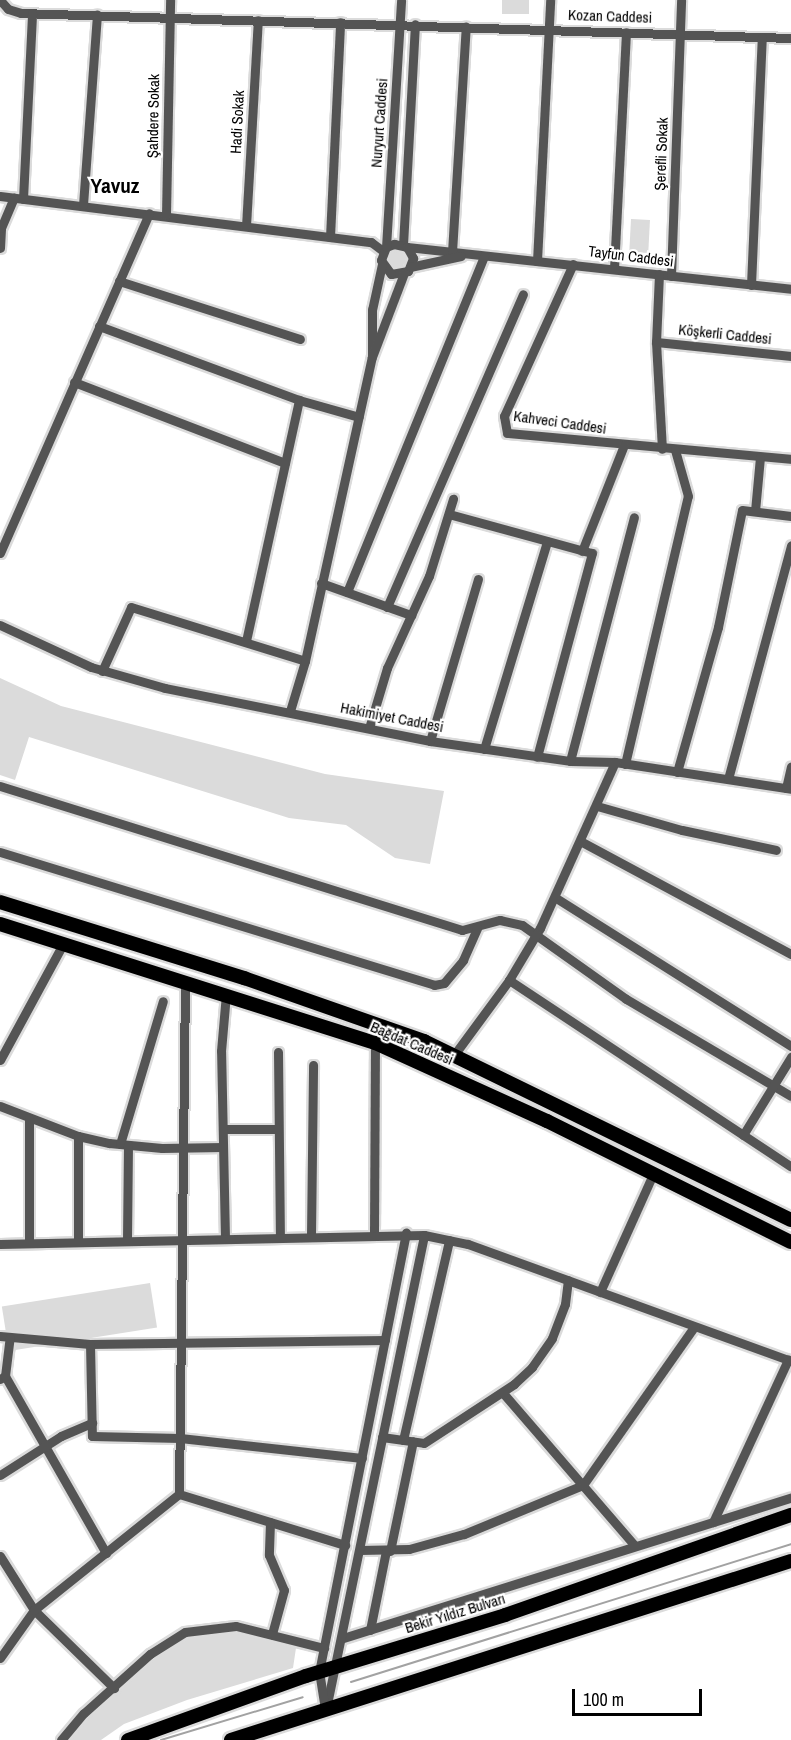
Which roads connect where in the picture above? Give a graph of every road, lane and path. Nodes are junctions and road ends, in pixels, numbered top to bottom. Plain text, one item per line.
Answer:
1 (170, 0) edge
2 (401, 0) edge
3 (550, 0) edge
4 (681, 0) edge
5 (0, 2) edge
6 (32, 13) junction
7 (97, 15) junction
8 (170, 18) junction
9 (258, 20) junction
10 (340, 22) junction
11 (401, 23) junction
12 (415, 24) junction
13 (466, 26) junction
14 (548, 29) junction
15 (626, 32) junction
16 (681, 34) junction
17 (762, 37) junction
18 (791, 39) edge
19 (0, 196) edge
20 (19, 199) junction
21 (83, 205) junction
22 (149, 213) junction
23 (166, 215) junction
24 (246, 226) junction
25 (330, 237) junction
26 (405, 246) junction
27 (0, 248) edge
28 (384, 249) junction
29 (453, 252) junction
30 (467, 254) junction
31 (484, 256) junction
32 (537, 261) junction
33 (382, 264) junction
34 (573, 264) junction
35 (614, 269) junction
36 (407, 270) junction
37 (658, 274) junction
38 (671, 276) junction
39 (119, 281) junction
40 (751, 285) junction
41 (791, 289) edge
42 (523, 294) dead end
43 (99, 326) junction
44 (300, 339) dead end
45 (656, 342) junction
46 (791, 356) edge
47 (372, 357) junction
48 (74, 382) junction
49 (299, 400) junction
50 (359, 417) junction
51 (624, 445) junction
52 (662, 449) junction
53 (675, 450) junction
54 (760, 457) junction
55 (791, 459) edge
56 (285, 464) junction
57 (453, 499) dead end
58 (755, 511) junction
59 (448, 514) junction
60 (791, 516) edge
61 (634, 517) dead end
62 (547, 541) junction
63 (791, 545) edge
64 (0, 551) edge
65 (582, 551) junction
66 (478, 579) dead end
67 (321, 583) junction
68 (347, 592) junction
69 (387, 607) junction
70 (411, 615) junction
71 (0, 625) edge
72 (246, 641) junction
73 (305, 661) junction
74 (102, 671) junction
75 (290, 711) junction
76 (369, 728) junction
77 (430, 741) junction
78 (484, 749) junction
79 (537, 757) junction
80 (570, 761) junction
81 (620, 763) junction
82 (791, 767) edge
83 (677, 772) junction
84 (728, 779) junction
85 (0, 786) edge
86 (788, 789) edge
87 (597, 806) junction
88 (582, 842) junction
89 (776, 850) dead end
90 (0, 852) edge
91 (556, 898) junction
92 (0, 902) edge
93 (0, 924) edge
94 (477, 928) junction
95 (533, 935) junction
96 (63, 944) junction
97 (791, 954) edge
98 (509, 980) junction
99 (185, 982) junction
100 (226, 994) junction
101 (163, 1001) dead end
102 (4, 1043) edge
103 (375, 1043) junction
104 (791, 1046) edge
105 (278, 1052) dead end
106 (454, 1055) junction
107 (791, 1057) edge
108 (0, 1060) edge
109 (313, 1065) dead end
110 (773, 1088) junction
111 (791, 1096) edge
112 (0, 1106) edge
113 (29, 1118) junction
114 (223, 1129) junction
115 (278, 1129) junction
116 (743, 1135) junction
117 (78, 1136) junction
118 (124, 1145) junction
119 (223, 1147) junction
120 (180, 1149) junction
121 (791, 1167) edge
122 (653, 1174) junction
123 (791, 1220) edge
124 (374, 1233) junction
125 (406, 1233) junction
126 (311, 1235) junction
127 (424, 1235) junction
128 (280, 1236) junction
129 (225, 1238) junction
130 (181, 1239) junction
131 (127, 1240) junction
132 (448, 1240) junction
133 (78, 1242) junction
134 (791, 1242) edge
135 (29, 1243) junction
136 (0, 1244) edge
137 (568, 1280) junction
138 (600, 1292) junction
139 (694, 1327) junction
140 (5, 1336) edge
141 (385, 1340) junction
142 (90, 1344) junction
143 (180, 1344) junction
144 (790, 1361) edge
145 (3, 1377) edge
146 (503, 1393) junction
147 (92, 1423) junction
148 (382, 1437) junction
149 (180, 1438) junction
150 (408, 1441) junction
151 (48, 1444) junction
152 (362, 1458) junction
153 (0, 1475) edge
154 (583, 1485) junction
155 (179, 1494) junction
156 (791, 1498) edge
157 (786, 1517) edge
158 (270, 1522) junction
159 (713, 1522) junction
160 (345, 1545) junction
161 (635, 1546) junction
162 (360, 1550) junction
163 (388, 1551) junction
164 (106, 1553) junction
165 (0, 1556) edge
166 (791, 1561) edge
167 (34, 1611) junction
168 (370, 1630) junction
169 (272, 1634) junction
170 (343, 1638) junction
171 (324, 1648) junction
172 (0, 1658) edge
173 (337, 1666) junction
174 (320, 1671) junction
175 (114, 1688) junction
176 (325, 1710) junction
177 (62, 1740) edge
178 (128, 1740) edge
179 (231, 1740) edge

1 - 8 street, Şahdere Sokak
2 - 11 street, Nuryurt Caddesi
3 - 14 street
4 - 16 street, Şerefli Sokak
5 - 6 street, Kozan Caddesi
6 - 7 street, Kozan Caddesi
6 - 20 street
7 - 8 street, Kozan Caddesi
7 - 21 street
8 - 9 street, Kozan Caddesi
8 - 23 street, Şahdere Sokak
9 - 10 street, Kozan Caddesi
9 - 24 street, Hadi Sokak
10 - 11 street, Kozan Caddesi
10 - 25 street
11 - 12 street, Kozan Caddesi
11 - 28 street, Nuryurt Caddesi
12 - 13 street, Kozan Caddesi
12 - 26 street
13 - 14 street, Kozan Caddesi
13 - 29 street
14 - 15 street, Kozan Caddesi
14 - 32 street
15 - 16 street, Kozan Caddesi
15 - 35 street
16 - 17 street, Kozan Caddesi
16 - 38 street, Şerefli Sokak
17 - 18 street, Kozan Caddesi
17 - 40 street
19 - 20 street
20 - 21 street
20 - 27 street
21 - 22 street
22 - 23 street
22 - 39 street
23 - 24 street
24 - 25 street
25 - 28 street
26 - 28 street
26 - 29 street, Tayfun Caddesi
26 - 36 street
28 - 33 street
29 - 30 street, Tayfun Caddesi
30 - 31 street, Tayfun Caddesi
30 - 36 street
31 - 32 street, Tayfun Caddesi
31 - 68 street
32 - 34 street, Tayfun Caddesi
33 - 36 street
33 - 47 street
34 - 35 street, Tayfun Caddesi
34 - 51 street, Kahveci Caddesi
35 - 37 street, Tayfun Caddesi
36 - 47 street
37 - 38 street, Tayfun Caddesi
37 - 45 street
38 - 40 street, Tayfun Caddesi
39 - 43 street
39 - 44 street
40 - 41 street, Tayfun Caddesi
42 - 69 street
43 - 48 street
43 - 49 street
45 - 46 street, Köşkerli Caddesi
45 - 52 street
47 - 50 street
48 - 56 street
48 - 64 street
49 - 50 street
49 - 56 street
50 - 67 street
51 - 52 street, Kahveci Caddesi
51 - 65 street
52 - 53 street, Kahveci Caddesi
53 - 54 street, Kahveci Caddesi
53 - 81 street
54 - 55 street, Kahveci Caddesi
54 - 58 street
56 - 72 street
57 - 59 street
58 - 60 street
58 - 83 street
59 - 62 street
59 - 70 street
61 - 80 street
62 - 65 street
62 - 78 street
63 - 84 street
65 - 79 street
66 - 77 street
67 - 68 street
67 - 73 street
68 - 69 street
69 - 70 street
70 - 76 street
71 - 74 street, Hakimiyet Caddesi
72 - 73 street
72 - 74 street
73 - 75 street
74 - 75 street, Hakimiyet Caddesi
75 - 76 street, Hakimiyet Caddesi
76 - 77 street, Hakimiyet Caddesi
77 - 78 street, Hakimiyet Caddesi
78 - 79 street, Hakimiyet Caddesi
79 - 80 street, Hakimiyet Caddesi
80 - 81 street, Hakimiyet Caddesi
81 - 83 street, Hakimiyet Caddesi
81 - 87 street
82 - 86 street
83 - 84 street, Hakimiyet Caddesi
84 - 86 street, Hakimiyet Caddesi
85 - 94 street
87 - 88 street
87 - 89 street
88 - 91 street
88 - 97 street
90 - 94 street
91 - 95 street
91 - 104 street
92 - 106 main road, Bağdat Caddesi
93 - 96 main road, Bağdat Caddesi
94 - 95 street
95 - 98 street
95 - 110 street
96 - 99 main road, Bağdat Caddesi
96 - 102 street
98 - 106 street
98 - 116 street
99 - 100 main road, Bağdat Caddesi
99 - 120 street
100 - 103 main road, Bağdat Caddesi
100 - 114 street
101 - 118 street
102 - 108 street
103 - 122 main road, Bağdat Caddesi
103 - 124 street
105 - 115 street
106 - 123 main road, Bağdat Caddesi
107 - 110 street
109 - 126 street
110 - 111 street
110 - 116 street
112 - 113 street
113 - 117 street
113 - 135 street
114 - 115 street
114 - 119 street
115 - 128 street
116 - 121 street
117 - 118 street
117 - 133 street
118 - 120 street
118 - 131 street
119 - 120 street
119 - 129 street
120 - 130 street
122 - 134 main road, Bağdat Caddesi
122 - 138 street
124 - 125 street
124 - 126 street
125 - 127 street
125 - 141 street
126 - 128 street
127 - 132 street
127 - 148 street
128 - 129 street
129 - 130 street
130 - 131 street
130 - 143 street
131 - 133 street
132 - 137 street
132 - 150 street
133 - 135 street
135 - 136 street
137 - 138 street
137 - 146 street
138 - 139 street
139 - 144 street
139 - 154 street
140 - 142 street
140 - 145 street
141 - 143 street
141 - 152 street
142 - 143 street
142 - 147 street
143 - 149 street
144 - 159 street
145 - 151 street
146 - 150 street
146 - 154 street
147 - 149 street
147 - 151 street
148 - 150 street
148 - 162 street
149 - 152 street
149 - 155 street
150 - 163 street
151 - 153 street
151 - 164 street
152 - 160 street
154 - 161 street
154 - 163 street
155 - 158 street
155 - 164 street
156 - 157 street
156 - 159 street
157 - 173 main road, Bekir Yıldız Bulvarı
158 - 160 street
158 - 169 street
159 - 161 street
160 - 171 street
161 - 168 street
162 - 163 street
162 - 170 street
163 - 168 street
164 - 167 street
165 - 167 street
166 - 176 main road
167 - 172 street
167 - 175 street
168 - 170 street
169 - 171 street
169 - 175 street
170 - 173 street
171 - 174 street
173 - 174 main road, Bekir Yıldız Bulvarı
173 - 176 street
174 - 176 street
174 - 178 main road, Bekir Yıldız Bulvarı
175 - 177 street
176 - 179 main road

